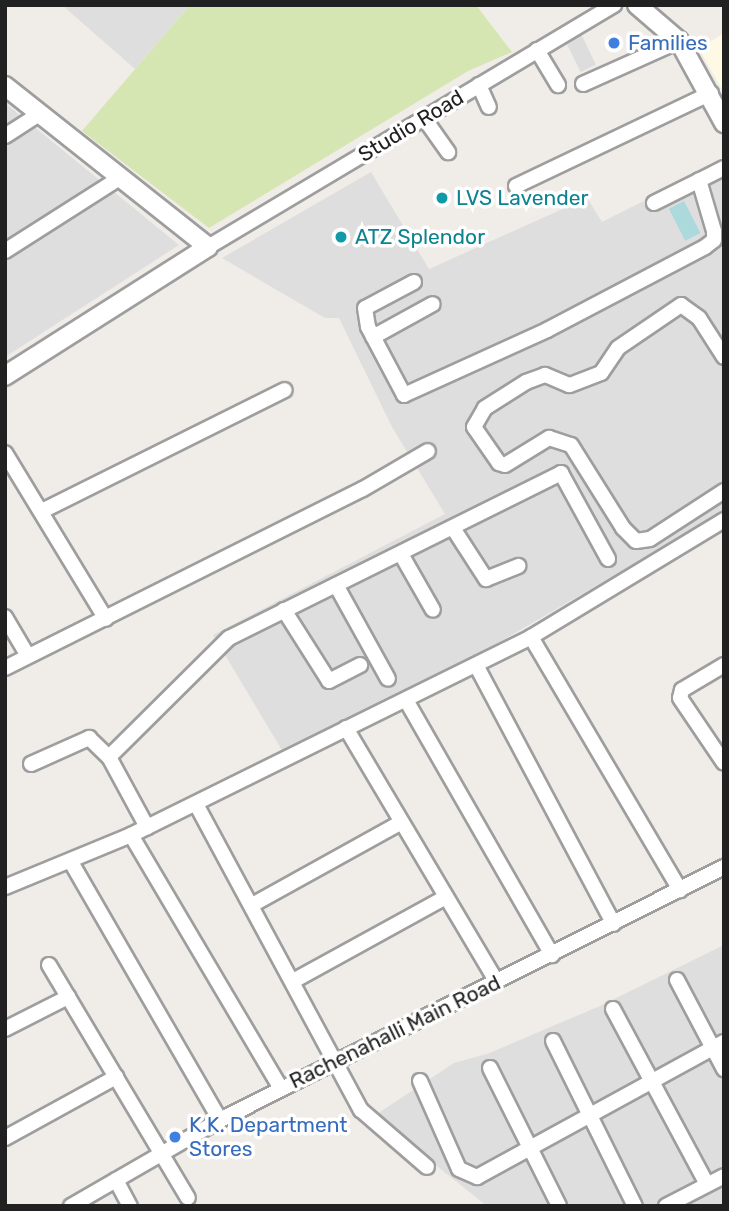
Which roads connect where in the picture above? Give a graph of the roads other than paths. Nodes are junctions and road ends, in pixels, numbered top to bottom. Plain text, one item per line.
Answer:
1 (614, 5) edge
2 (637, 5) edge
3 (679, 41) junction
4 (537, 50) junction
5 (583, 84) dead end
6 (479, 85) junction
7 (558, 85) dead end
8 (5, 86) edge
9 (711, 93) junction
10 (489, 107) dead end
11 (39, 114) junction
12 (424, 118) junction
13 (724, 123) edge
14 (5, 136) edge
15 (448, 152) dead end
16 (724, 168) edge
17 (121, 177) junction
18 (699, 180) junction
19 (516, 186) dead end
20 (654, 203) dead end
21 (208, 247) junction
22 (5, 251) edge
23 (416, 286) dead end
24 (433, 304) dead end
25 (373, 337) junction
26 (724, 357) edge
27 (5, 376) edge
28 (285, 390) dead end
29 (428, 452) dead end
30 (5, 453) edge
31 (724, 491) edge
32 (42, 511) junction
33 (724, 520) edge
34 (453, 528) junction
35 (401, 554) junction
36 (608, 558) dead end
37 (518, 566) dead end
38 (336, 585) junction
39 (284, 610) junction
40 (433, 610) dead end
41 (5, 617) edge
42 (106, 619) junction
43 (531, 637) junction
44 (28, 656) junction
45 (360, 665) dead end
46 (476, 665) junction
47 (724, 665) edge
48 (5, 668) edge
49 (388, 679) dead end
50 (406, 700) junction
51 (346, 728) junction
52 (109, 757) junction
53 (724, 763) edge
54 (31, 764) dead end
55 (196, 804) junction
56 (401, 822) junction
57 (147, 827) junction
58 (131, 835) junction
59 (71, 862) junction
60 (724, 867) edge
61 (5, 887) edge
62 (680, 890) junction
63 (446, 897) junction
64 (253, 905) junction
65 (614, 924) junction
66 (552, 955) junction
67 (49, 965) dead end
68 (295, 980) junction
69 (677, 980) dead end
70 (497, 982) junction
71 (68, 997) junction
72 (613, 1009) dead end
73 (5, 1029) edge
74 (553, 1041) dead end
75 (718, 1045) edge
76 (335, 1062) junction
77 (490, 1068) dead end
78 (724, 1069) edge
79 (116, 1077) junction
80 (420, 1081) dead end
81 (652, 1082) junction
82 (281, 1089) junction
83 (590, 1116) junction
84 (220, 1120) junction
85 (5, 1138) edge
86 (531, 1148) junction
87 (160, 1154) junction
88 (426, 1167) dead end
89 (724, 1176) edge
90 (116, 1180) junction
91 (707, 1184) junction
92 (188, 1198) dead end
93 (691, 1199) edge
94 (71, 1206) edge
95 (130, 1206) edge
96 (559, 1206) edge
97 (635, 1206) edge
98 (666, 1206) edge

1 - 4 street, Studio Road
2 - 3 street
3 - 5 street
3 - 9 street
4 - 6 street, Studio Road
4 - 7 street
6 - 10 street
6 - 12 street, Studio Road
8 - 11 street
9 - 13 street
9 - 19 street
11 - 14 street
11 - 17 street
12 - 15 street
12 - 21 street, Studio Road
16 - 18 street
17 - 21 street
17 - 22 street
18 - 20 street
18 - 25 street
21 - 27 street
23 - 25 street
24 - 25 street
26 - 31 street
28 - 32 street
29 - 42 street
30 - 32 street
32 - 42 street
33 - 43 street
34 - 35 street
34 - 36 street
34 - 37 street
35 - 38 street
35 - 40 street
38 - 39 street
38 - 49 street
39 - 45 street
39 - 52 street
41 - 44 street
42 - 44 street
43 - 46 street
43 - 62 street
44 - 48 street
46 - 50 street
46 - 65 street
47 - 53 street
50 - 51 street
50 - 66 street
51 - 55 street
51 - 56 street
52 - 54 street
52 - 57 street
55 - 57 street
55 - 64 street
56 - 63 street
56 - 64 street
57 - 58 street
58 - 59 street
58 - 82 street
59 - 61 street
59 - 84 street
60 - 62 street, Rachenahalli Main Road
62 - 65 street, Rachenahalli Main Road
63 - 68 street
63 - 70 street
64 - 68 street
65 - 66 street, Rachenahalli Main Road
66 - 70 street, Rachenahalli Main Road
67 - 71 street
68 - 76 street
69 - 75 street
70 - 76 street, Rachenahalli Main Road
71 - 73 street
71 - 79 street
72 - 81 street
74 - 83 street
75 - 78 street
75 - 81 street
76 - 82 street, Rachenahalli Main Road
76 - 88 street
77 - 86 street
79 - 85 street
79 - 87 street
80 - 86 street
81 - 83 street
81 - 91 street
82 - 84 street, Rachenahalli Main Road
83 - 86 street
83 - 97 street
84 - 87 street, Rachenahalli Main Road
86 - 96 street
87 - 90 street, Rachenahalli Main Road
87 - 92 street
89 - 91 street
90 - 94 street, Rachenahalli Main Road
90 - 95 street
91 - 93 street
93 - 98 street

